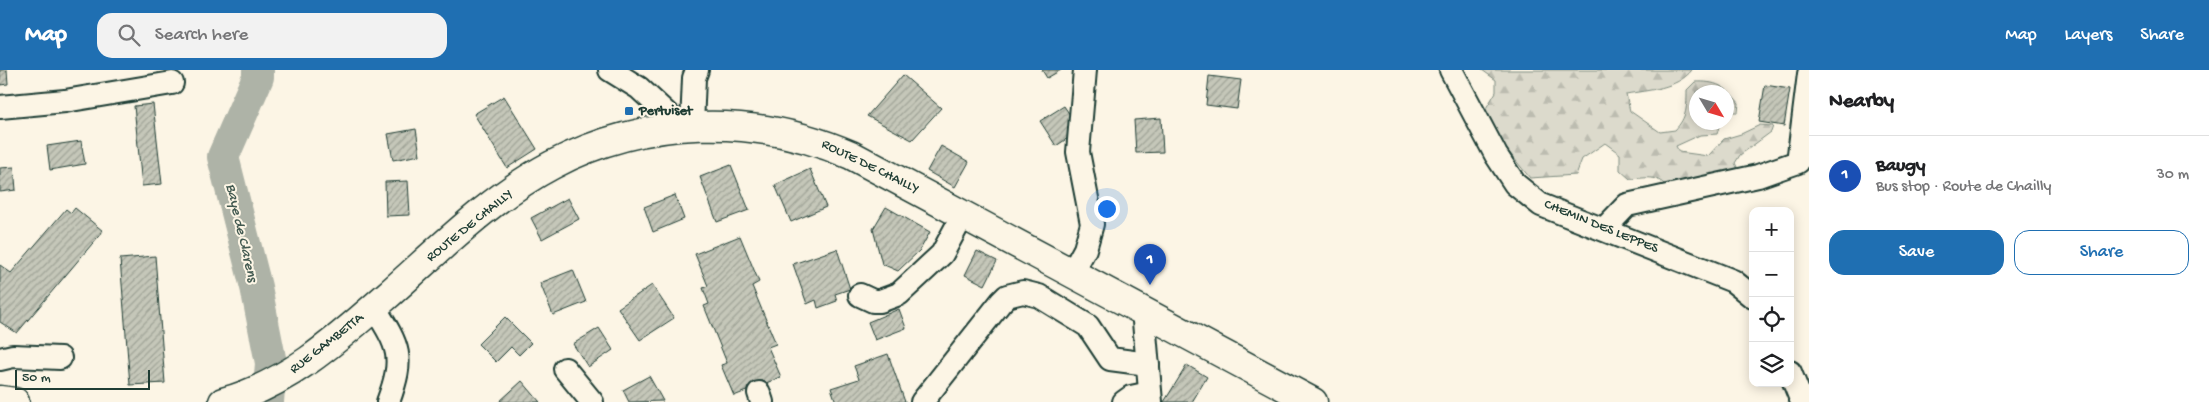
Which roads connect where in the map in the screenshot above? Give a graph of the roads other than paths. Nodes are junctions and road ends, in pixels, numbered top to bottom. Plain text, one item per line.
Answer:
1 (610, 70) edge
2 (696, 70) edge
3 (1085, 70) edge
4 (1452, 70) edge
5 (1809, 74) edge
6 (172, 83) dead end
7 (0, 107) edge
8 (687, 126) junction
9 (963, 214) junction
10 (1605, 228) junction
11 (1072, 273) junction
12 (1749, 294) edge
13 (860, 295) dead end
14 (374, 307) junction
15 (1143, 310) junction
16 (60, 358) dead end
17 (0, 359) edge
18 (1148, 364) junction
19 (565, 370) dead end
20 (1794, 382) edge
21 (1150, 397) edge
22 (0, 400) edge
23 (228, 400) edge
24 (15, 402) edge
25 (388, 402) edge
26 (592, 402) edge
27 (922, 402) edge
28 (1124, 402) edge
29 (1313, 402) edge
30 (1802, 402) edge

1 - 8 street
2 - 8 street
3 - 11 street
4 - 10 street, CHEMIN DES LEPPES
5 - 10 street
6 - 7 street
8 - 9 main road, ROUTE DE CHAILLY
8 - 14 main road, ROUTE DE CHAILLY
9 - 11 main road, ROUTE DE CHAILLY
9 - 13 street
10 - 12 street, CHEMIN DES LEPPES
11 - 15 main road, ROUTE DE CHAILLY
14 - 23 main road, RUE GAMBETTA
14 - 25 street
15 - 18 street
15 - 29 main road, ROUTE DE CHAILLY
16 - 17 street
18 - 21 street
18 - 27 street
19 - 26 street
20 - 30 street
21 - 28 street
22 - 24 main road

